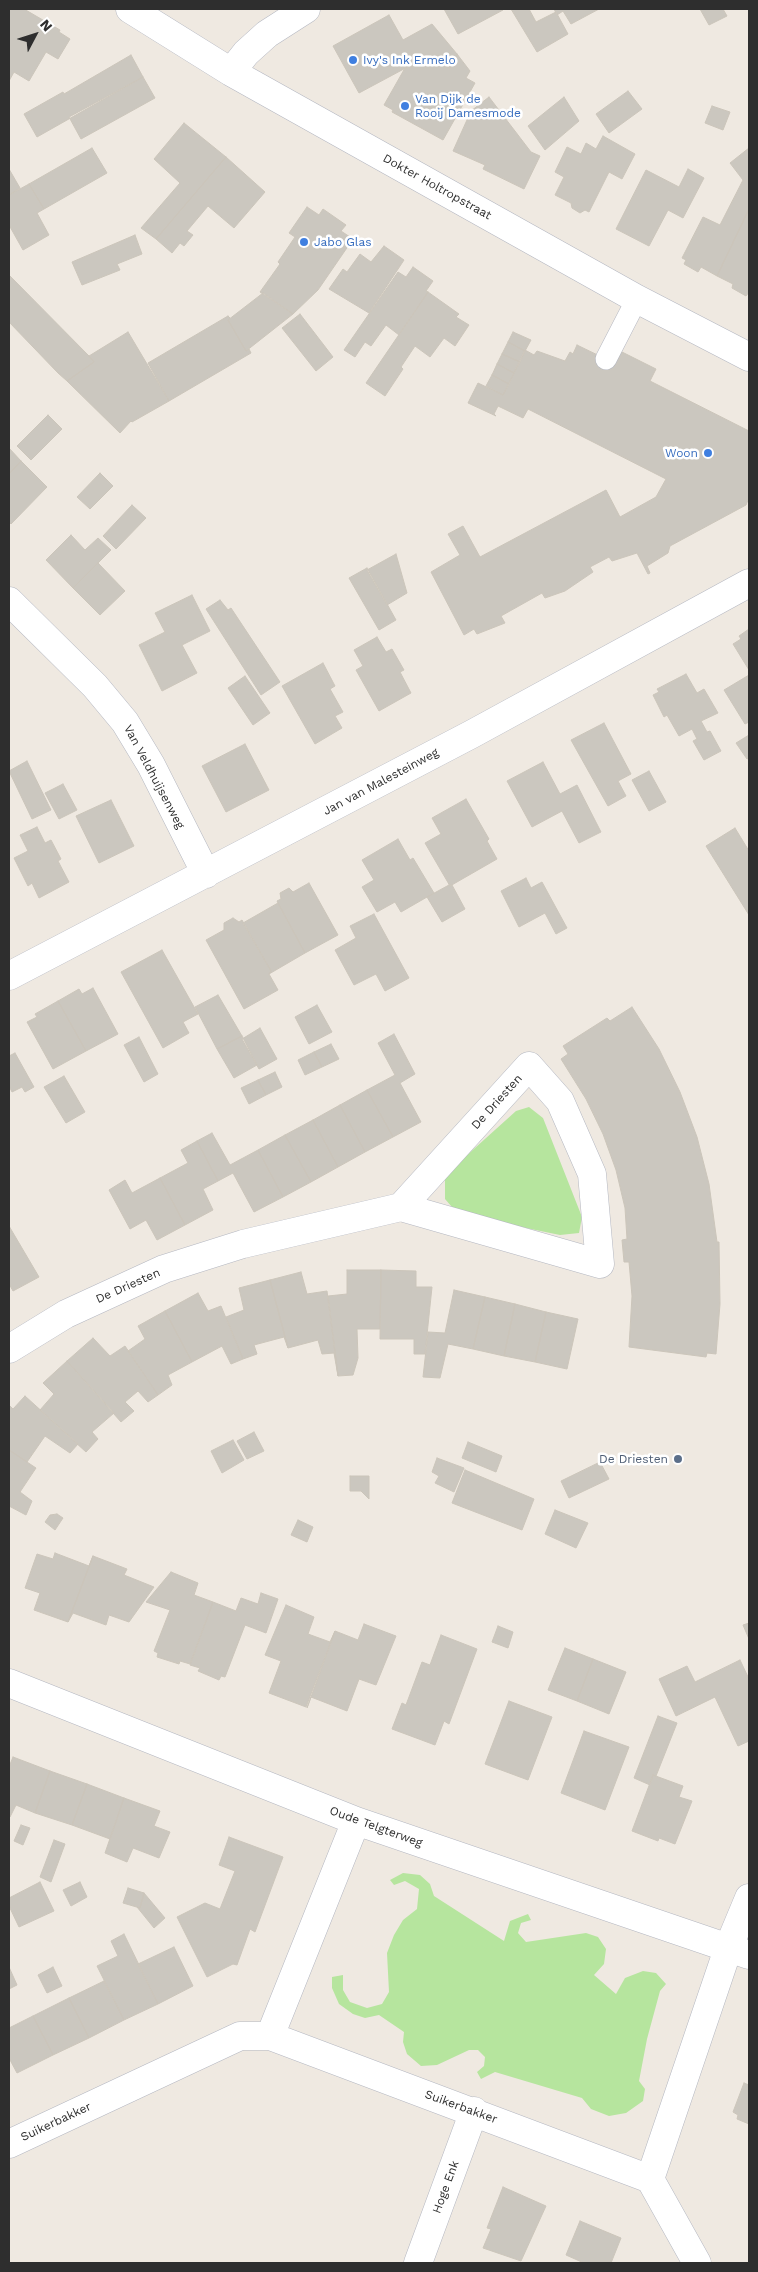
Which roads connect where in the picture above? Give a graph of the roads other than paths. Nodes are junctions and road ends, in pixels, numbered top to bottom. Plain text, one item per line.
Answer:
1 (130, 9) edge
2 (306, 9) edge
3 (231, 72) junction
4 (637, 299) junction
5 (749, 357) edge
6 (606, 359) dead end
7 (749, 583) edge
8 (9, 601) edge
9 (206, 874) junction
10 (9, 976) edge
11 (401, 1207) junction
12 (9, 1349) edge
13 (9, 1683) edge
14 (356, 1821) junction
15 (749, 1898) edge
16 (739, 1951) edge
17 (270, 2036) junction
18 (474, 2111) junction
19 (9, 2144) edge
20 (650, 2179) junction
21 (418, 2263) edge
22 (696, 2263) edge

1 - 3 street, Dokter Holtropstraat
2 - 3 street
3 - 4 street, Dokter Holtropstraat
4 - 5 street, Dokter Holtropstraat
4 - 6 lane
7 - 9 street, Jan van Malesteinweg
8 - 9 street, Van Veldhuijsenweg
9 - 10 street, Jan van Malesteinweg
11 - 11 street, De Driesten
11 - 12 street, De Driesten
13 - 14 street, Oude Telgterweg
14 - 16 street, Oude Telgterweg
14 - 17 street
15 - 16 street
16 - 20 street
17 - 18 street, Suikerbakker
17 - 19 street, Suikerbakker
18 - 20 street, Suikerbakker
18 - 21 street, Hoge Enk
20 - 22 street

